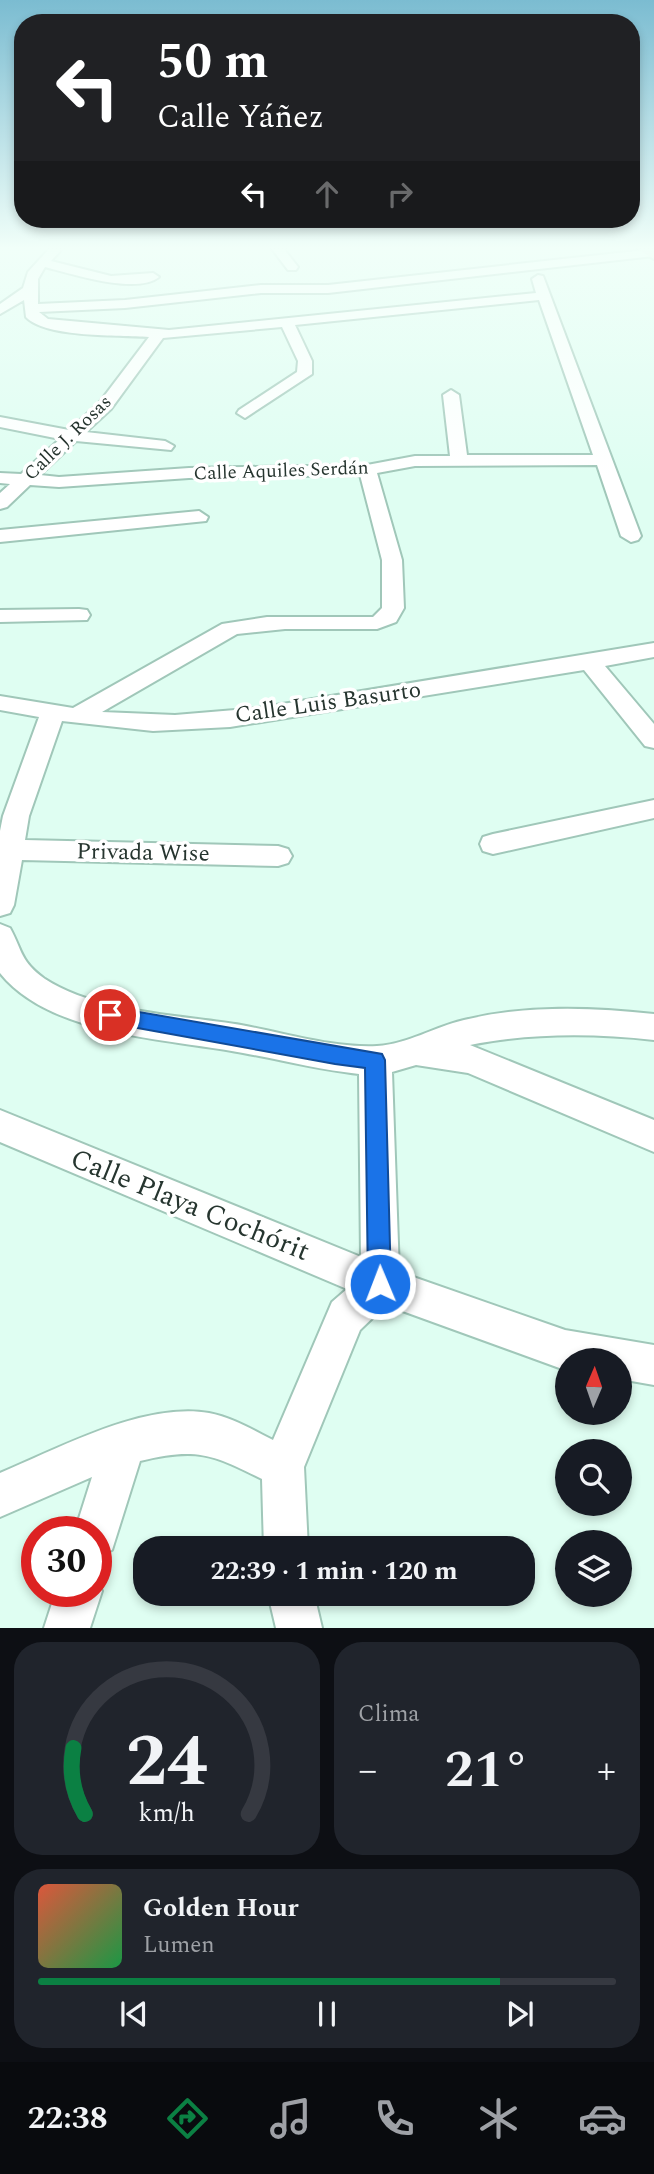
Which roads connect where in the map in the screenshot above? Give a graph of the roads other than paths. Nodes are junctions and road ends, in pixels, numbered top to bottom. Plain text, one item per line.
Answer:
1 (63, 325) edge
2 (266, 325) edge
3 (288, 325) edge
4 (554, 325) edge
5 (158, 335) junction
6 (451, 395) dead end
7 (245, 413) dead end
8 (1, 423) edge
9 (73, 436) junction
10 (165, 446) dead end
11 (459, 459) junction
12 (603, 460) junction
13 (367, 470) junction
14 (0, 478) edge
15 (23, 481) junction
16 (0, 503) edge
17 (199, 517) dead end
18 (0, 536) edge
19 (631, 536) dead end
20 (79, 615) dead end
21 (0, 616) edge
22 (654, 650) edge
23 (590, 663) junction
24 (0, 703) edge
25 (65, 714) junction
26 (654, 740) edge
27 (654, 808) edge
28 (493, 844) dead end
29 (9, 850) junction
30 (278, 856) dead end
31 (0, 905) edge
32 (0, 936) edge
33 (654, 1027) edge
34 (417, 1052) junction
35 (375, 1060) junction
36 (0, 1126) edge
37 (654, 1136) edge
38 (380, 1284) junction
39 (654, 1364) edge
40 (124, 1444) junction
41 (283, 1467) junction
42 (0, 1495) edge
43 (102, 1516) edge
44 (286, 1536) edge
45 (294, 1606) edge
46 (74, 1607) edge
47 (67, 1628) edge
48 (299, 1628) edge

1 - 5 street
2 - 5 street
3 - 7 street
4 - 12 street
5 - 9 street, Calle J. Rosas
6 - 11 street
8 - 9 street
9 - 10 street
9 - 15 street, Calle J. Rosas
11 - 12 street, Calle Aquiles Serdán
11 - 13 street, Calle Aquiles Serdán
12 - 19 street
13 - 15 street, Calle Aquiles Serdán
13 - 25 street
14 - 15 street, Calle Aquiles Serdán
15 - 16 street, Calle J. Rosas
17 - 18 street
20 - 21 street
22 - 23 street, Calle Luis Basurto
23 - 25 street, Calle Luis Basurto
23 - 26 street
24 - 25 street, Calle Luis Basurto
25 - 29 street
27 - 28 street
29 - 30 street, Privada Wise
29 - 31 street
32 - 35 street
33 - 34 street
34 - 35 street
34 - 37 street
35 - 38 street
36 - 38 street, Calle Playa Cochórit
38 - 39 street, Calle Playa Cochórit
38 - 41 street
40 - 41 street
40 - 42 street
40 - 43 street
41 - 44 street
45 - 48 street
46 - 47 street

